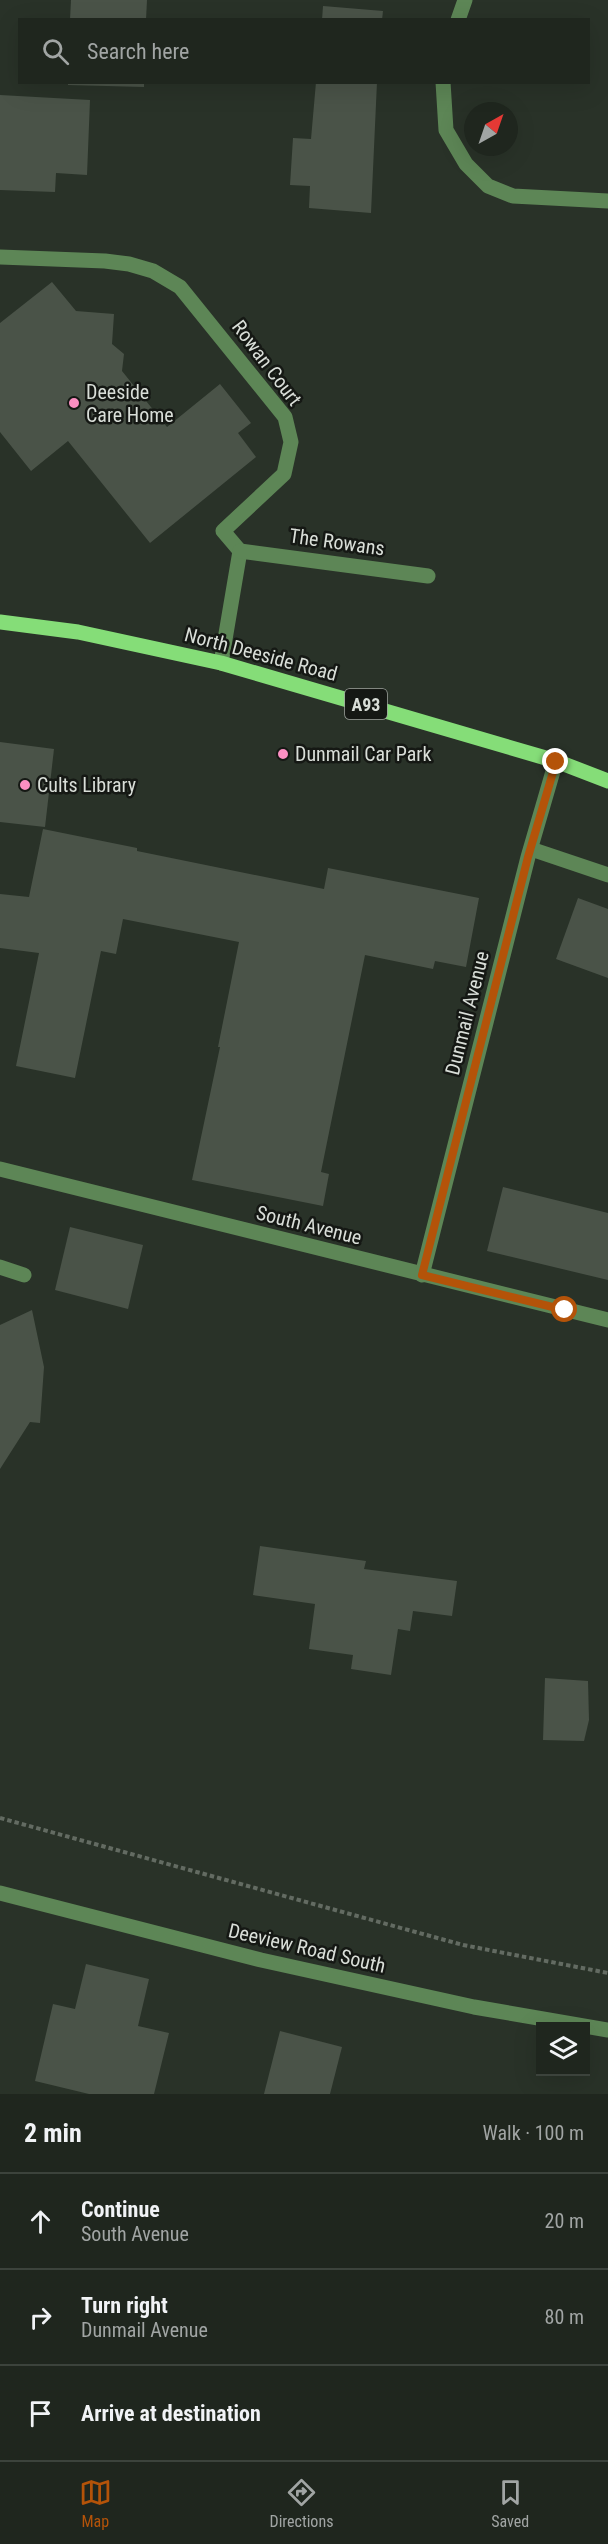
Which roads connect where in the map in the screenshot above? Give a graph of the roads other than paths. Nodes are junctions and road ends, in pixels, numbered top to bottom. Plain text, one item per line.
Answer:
1 (465, 0) edge
2 (459, 18) edge
3 (443, 84) edge
4 (608, 201) edge
5 (0, 257) edge
6 (240, 551) junction
7 (428, 576) dead end
8 (0, 622) edge
9 (221, 663) junction
10 (556, 762) junction
11 (608, 781) edge
12 (531, 849) junction
13 (608, 875) edge
14 (0, 1169) edge
15 (0, 1267) edge
16 (24, 1275) dead end
17 (422, 1275) junction
18 (608, 1320) edge
19 (0, 1893) edge
20 (608, 2030) edge

1 - 2 street
3 - 4 street
5 - 6 street, Rowan Court
6 - 7 street, The Rowans
6 - 9 street
8 - 9 main road, North Deeside Road / A93
9 - 10 main road, North Deeside Road / A93
10 - 11 main road, North Deeside Road / A93
10 - 12 street, Dunmail Avenue
12 - 13 street
12 - 17 street, Dunmail Avenue
14 - 17 street, South Avenue
15 - 16 street
17 - 18 street, South Avenue
19 - 20 street, Deeview Road South

